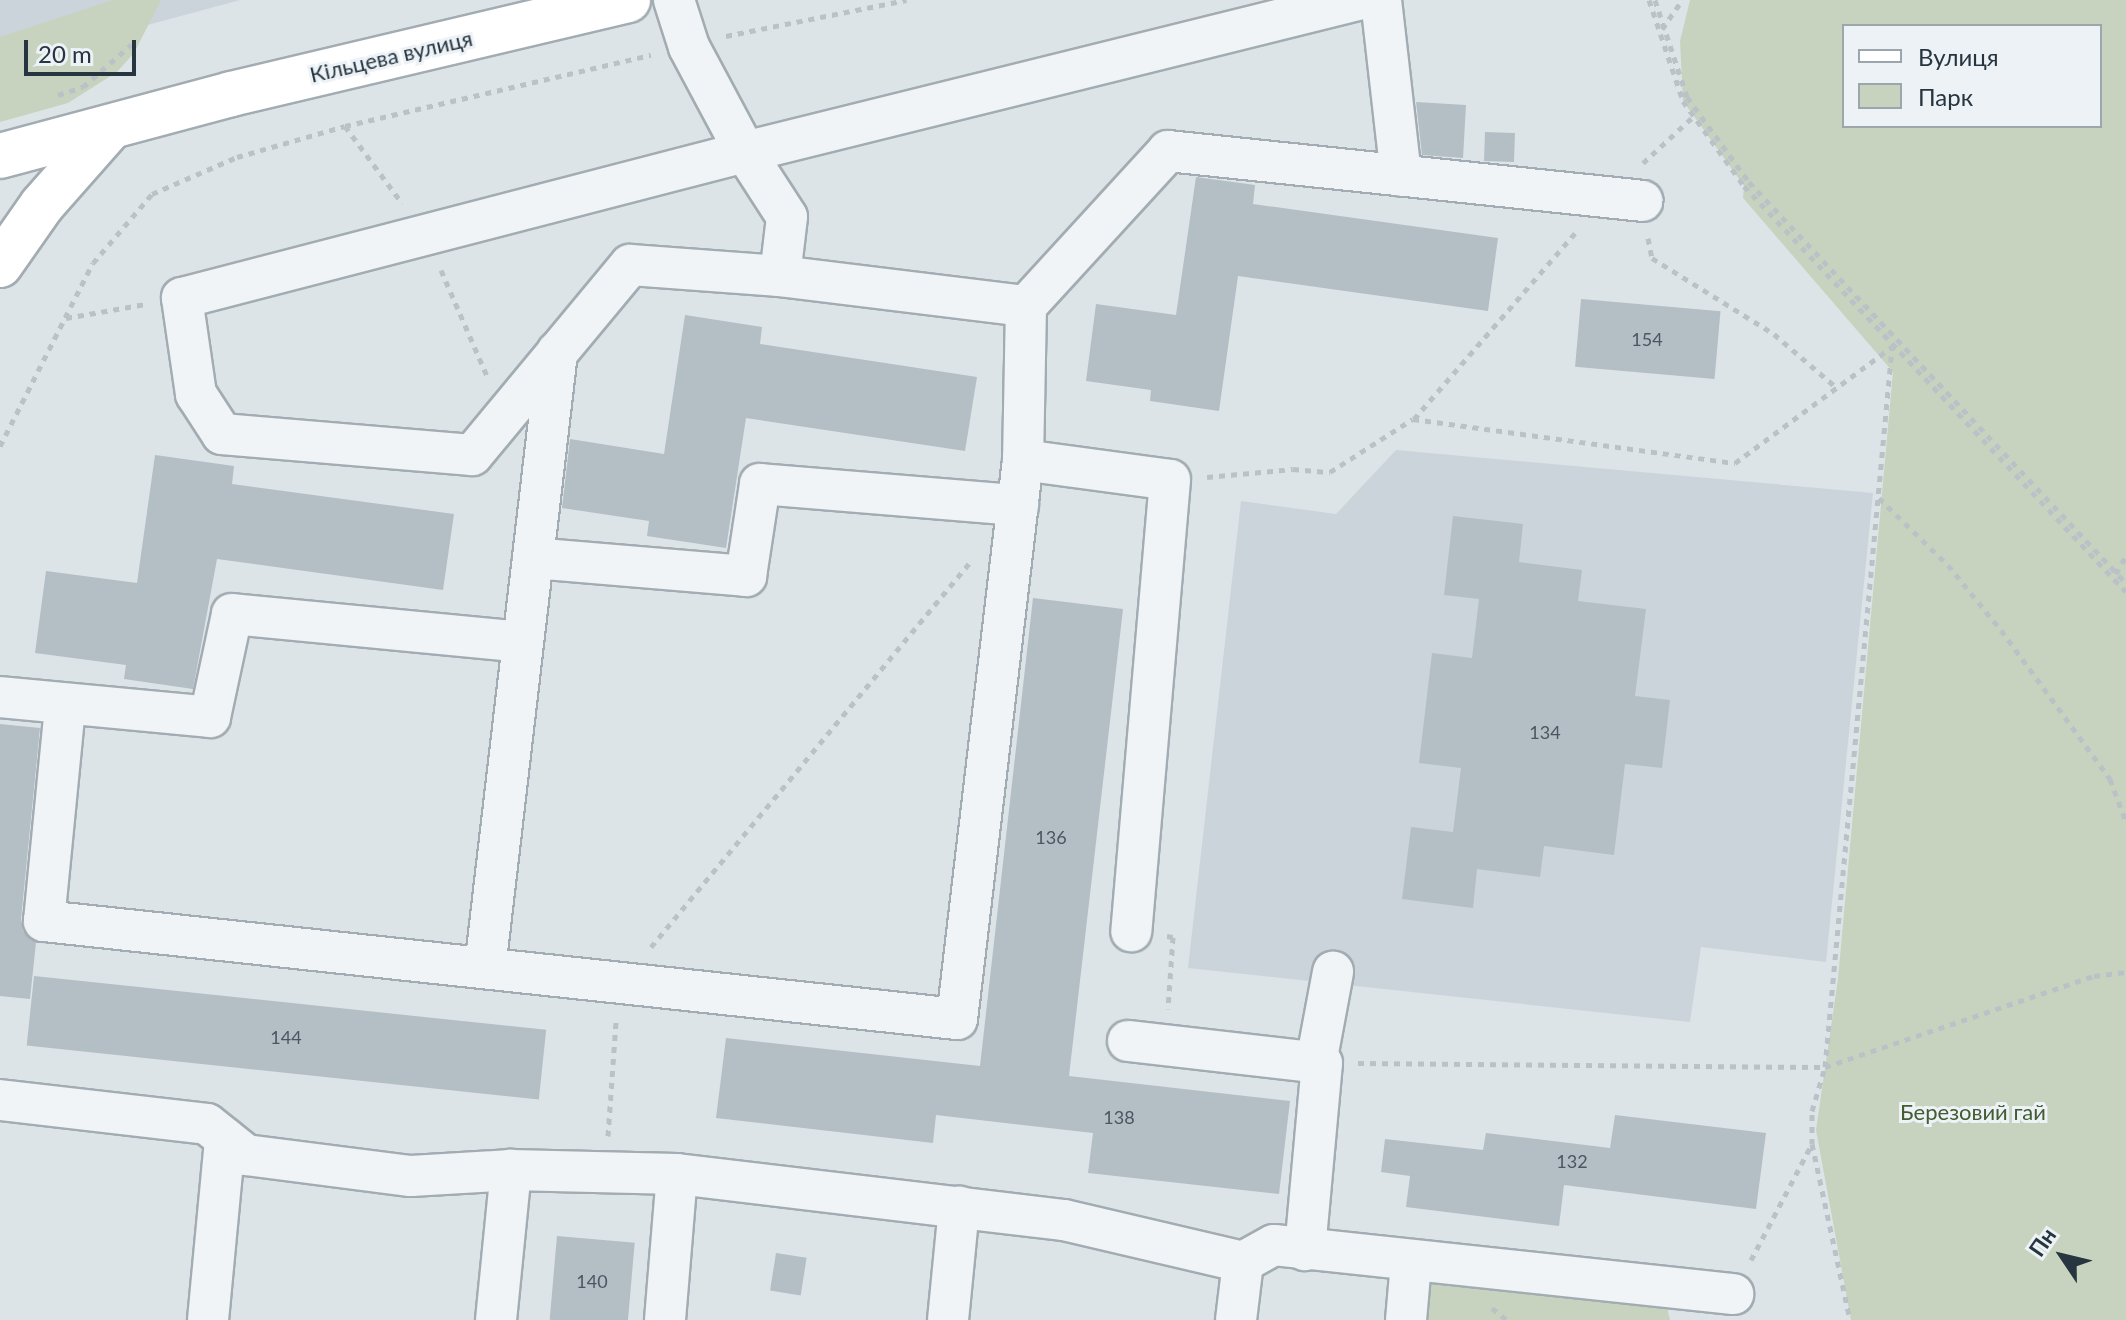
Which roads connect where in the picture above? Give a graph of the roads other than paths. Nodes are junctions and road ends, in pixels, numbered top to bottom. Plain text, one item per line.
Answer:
1 (628, 0) edge
2 (674, 0) edge
3 (1358, 0) edge
4 (1381, 0) edge
5 (110, 128) junction
6 (745, 152) junction
7 (0, 156) edge
8 (1401, 176) junction
9 (1624, 199) road end
10 (0, 265) edge
11 (780, 276) junction
12 (1026, 306) junction
13 (557, 352) junction
14 (1023, 460) junction
15 (1018, 505) junction
16 (533, 558) junction
17 (523, 642) junction
18 (0, 697) edge
19 (65, 707) junction
20 (1131, 931) dead end
21 (485, 968) junction
22 (1333, 972) dead end
23 (1128, 1041) dead end
24 (1319, 1063) junction
25 (0, 1100) edge
26 (225, 1139) junction
27 (511, 1170) junction
28 (677, 1174) junction
29 (959, 1207) junction
30 (1305, 1250) junction
31 (1243, 1262) junction
32 (1411, 1263) junction
33 (1733, 1294) road end
34 (1687, 1305) edge
35 (208, 1320) edge
36 (496, 1320) edge
37 (665, 1320) edge
38 (948, 1320) edge
39 (1236, 1320) edge
40 (1406, 1320) edge

1 - 5 main road, Кільцева вулиця
2 - 6 lane
3 - 6 lane
4 - 8 lane
5 - 7 main road, Кільцева вулиця
5 - 10 main road
6 - 11 lane
6 - 13 lane
8 - 9 lane
8 - 12 lane
11 - 12 lane
11 - 13 lane
12 - 14 lane
13 - 16 lane
14 - 15 lane
14 - 20 lane
15 - 16 lane
15 - 21 lane
16 - 17 lane
17 - 19 lane
17 - 21 lane
18 - 19 lane
19 - 21 lane
22 - 24 lane
23 - 24 lane
24 - 30 lane
25 - 26 lane
26 - 27 lane
26 - 35 lane
27 - 28 lane
27 - 36 lane
28 - 29 lane
28 - 37 lane
29 - 31 lane
29 - 38 lane
30 - 31 lane
30 - 32 lane
31 - 39 lane
32 - 34 lane
32 - 40 lane
33 - 34 lane

